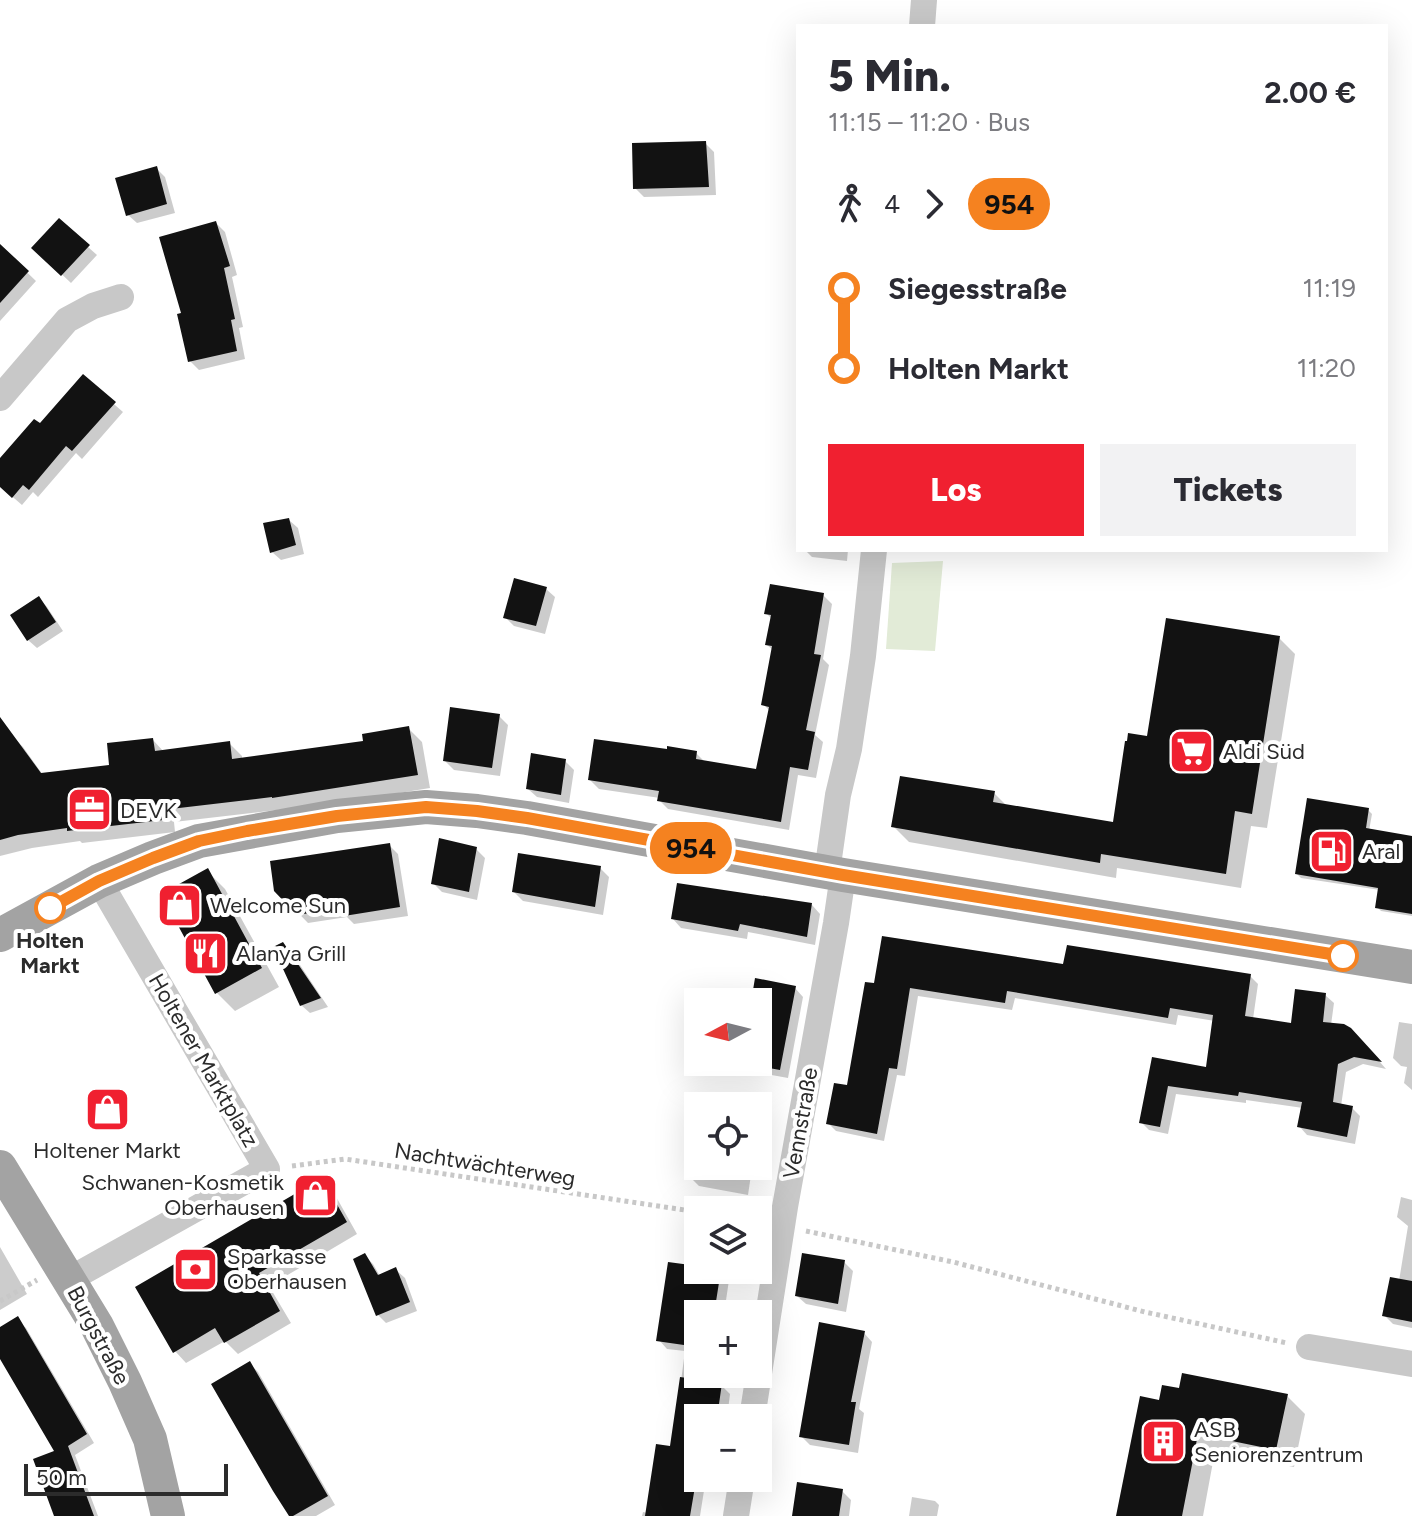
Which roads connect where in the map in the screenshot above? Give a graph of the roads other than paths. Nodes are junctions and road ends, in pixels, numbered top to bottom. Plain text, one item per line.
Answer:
1 (924, 0) edge
2 (922, 24) edge
3 (121, 297) dead end
4 (0, 398) edge
5 (874, 552) edge
6 (835, 874) junction
7 (99, 881) junction
8 (0, 935) edge
9 (1412, 967) edge
10 (0, 1167) edge
11 (66, 1272) junction
12 (1309, 1347) road end
13 (1412, 1364) edge
14 (754, 1404) edge
15 (740, 1492) edge
16 (168, 1516) edge
17 (736, 1516) edge

1 - 2 street
3 - 4 street
5 - 6 street, Vennstraße
6 - 7 main road
6 - 9 main road
6 - 14 street, Vennstraße
7 - 8 main road
7 - 11 street, Holtener Marktplatz
10 - 11 main road, Burgstraße
11 - 16 main road, Burgstraße
12 - 13 street
15 - 17 street

